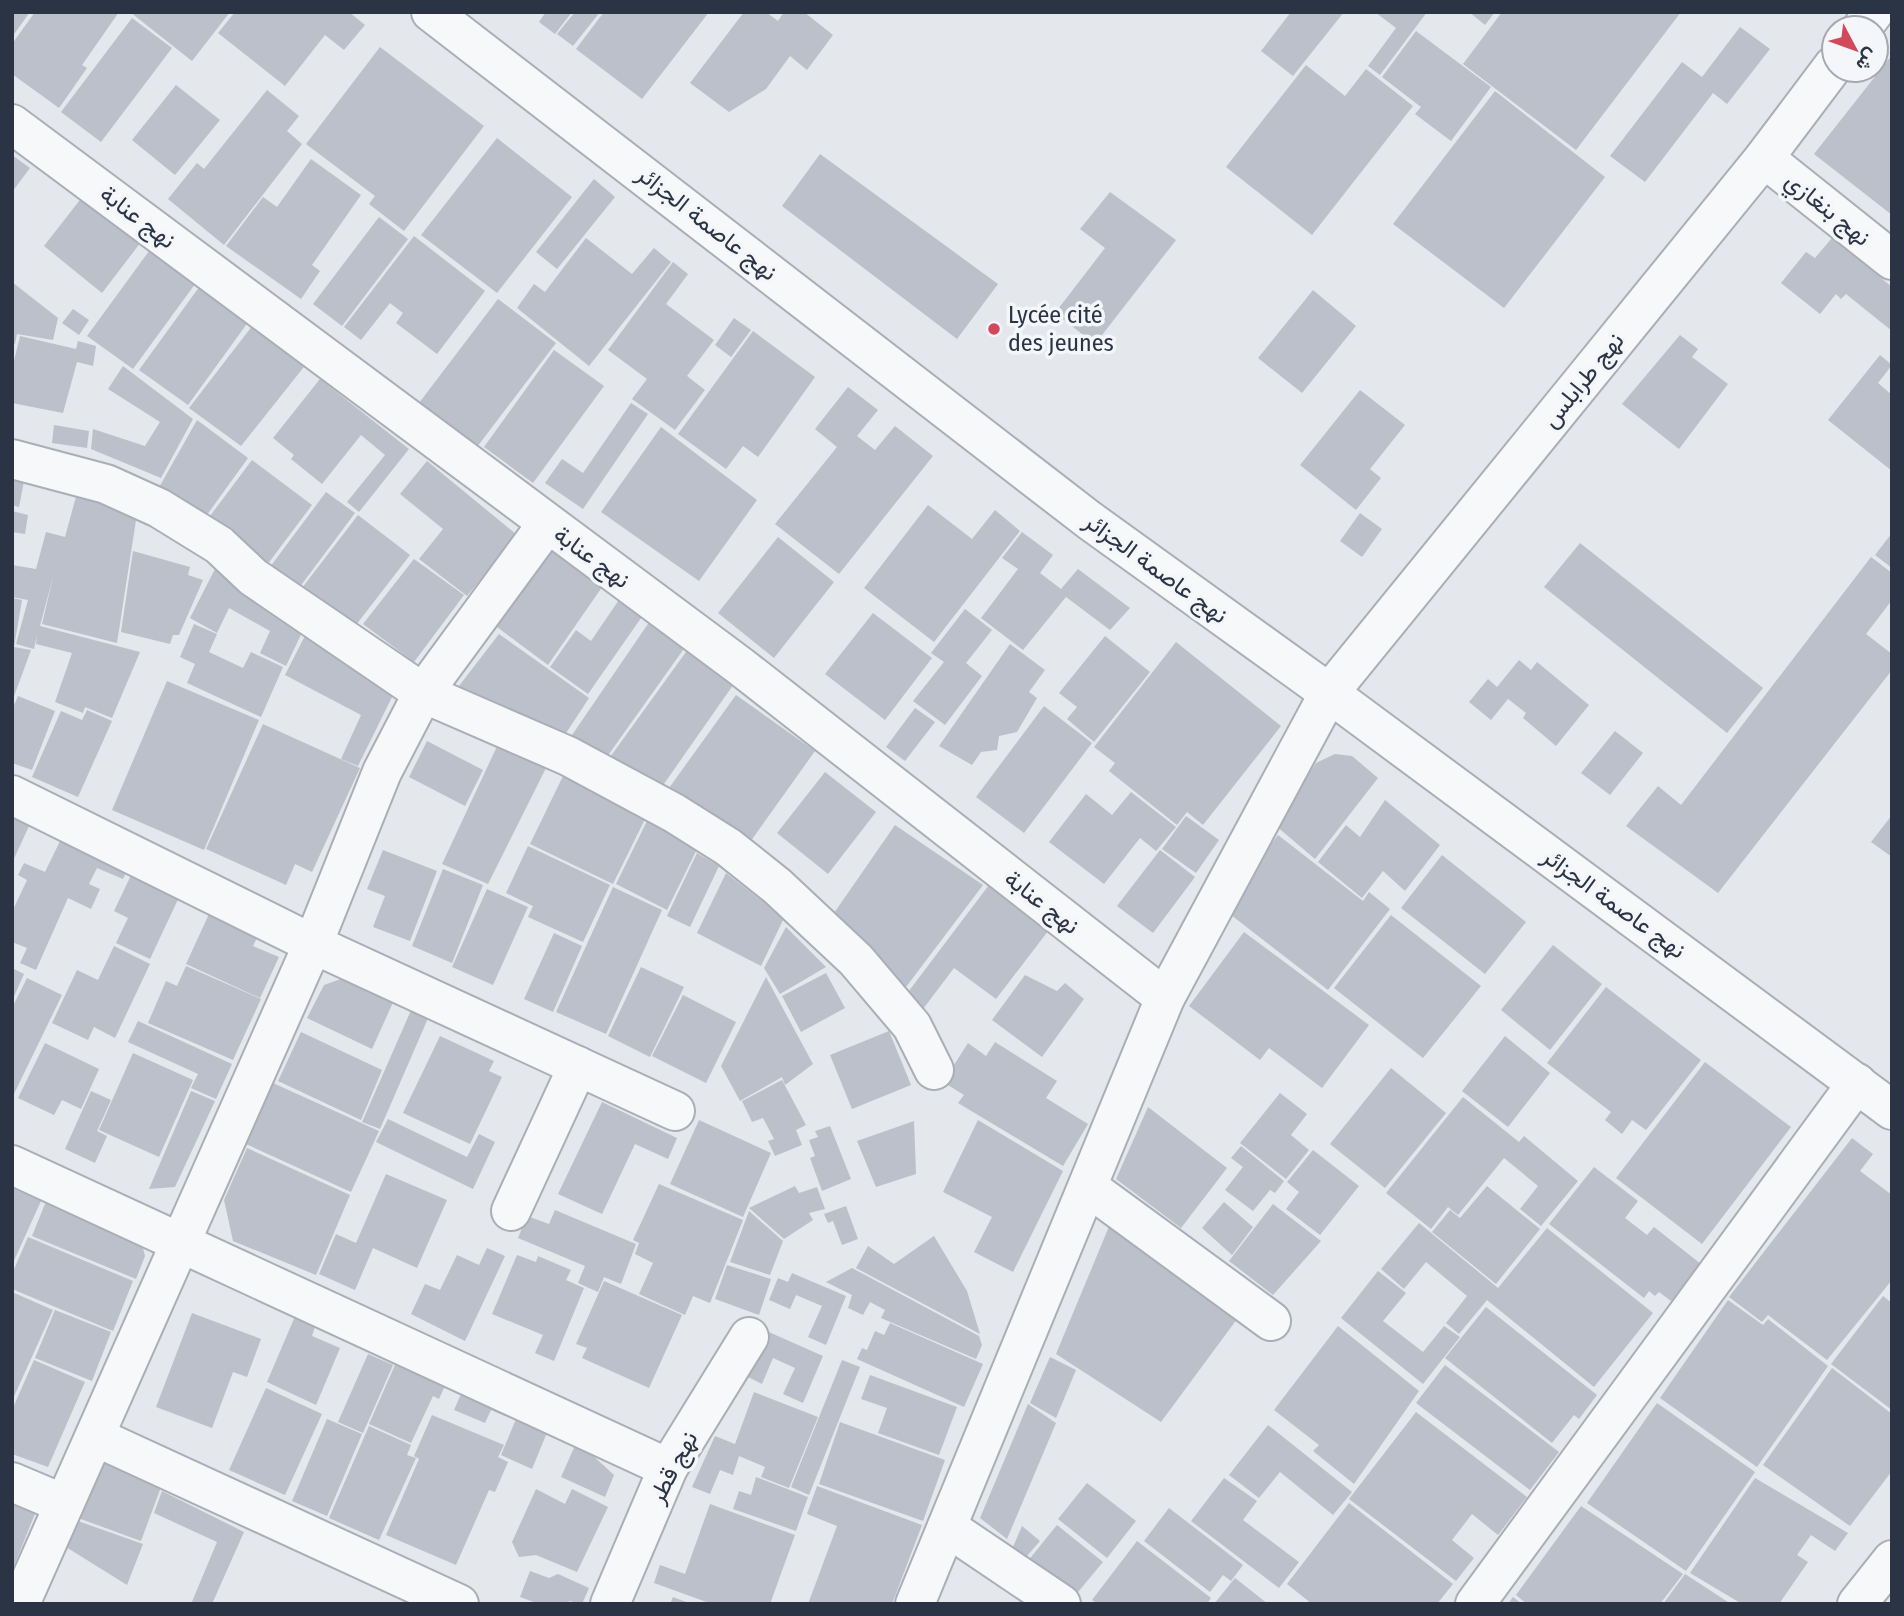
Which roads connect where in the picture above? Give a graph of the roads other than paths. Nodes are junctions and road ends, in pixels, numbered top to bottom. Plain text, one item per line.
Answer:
1 (431, 12) edge
2 (1820, 84) edge
3 (12, 124) edge
4 (1764, 158) junction
5 (1892, 260) edge
6 (12, 460) edge
7 (547, 524) junction
8 (423, 692) junction
9 (1329, 693) junction
10 (12, 795) edge
11 (313, 944) junction
12 (1165, 998) junction
13 (578, 1066) junction
14 (934, 1070) dead end
15 (1857, 1083) junction
16 (1892, 1110) edge
17 (675, 1111) dead end
18 (12, 1165) edge
19 (1088, 1187) junction
20 (512, 1211) dead end
21 (182, 1242) junction
22 (1271, 1321) dead end
23 (749, 1337) dead end
24 (96, 1437) junction
25 (668, 1468) junction
26 (12, 1482) edge
27 (64, 1504) junction
28 (947, 1527) junction
29 (1892, 1560) edge
30 (20, 1604) edge
31 (459, 1604) edge
32 (610, 1604) edge
33 (915, 1604) edge
34 (1061, 1604) edge
35 (1475, 1604) edge
36 (1857, 1604) edge

1 - 9 street, نهج عاصمة الجزائر
2 - 4 street, نهج طرابلس
3 - 7 street, نهج عنابة
4 - 5 street, نهج بنغازي
4 - 9 street, نهج طرابلس
6 - 8 street
7 - 8 street
7 - 12 street, نهج عنابة
8 - 11 street
8 - 14 street
9 - 12 street, نهج طرابلس
9 - 15 street, نهج عاصمة الجزائر
10 - 11 street
11 - 13 street
11 - 21 street
12 - 19 street, نهج طرابلس
13 - 17 street
13 - 20 street
15 - 16 street, نهج عاصمة الجزائر
15 - 35 street
18 - 21 street
19 - 22 street
19 - 28 street, نهج طرابلس
21 - 24 street
21 - 25 street
23 - 25 street, نهج قطر
24 - 27 street
24 - 31 street
25 - 32 street, نهج قطر
26 - 27 street
27 - 30 street
28 - 33 street, نهج طرابلس
28 - 34 street
29 - 36 street

